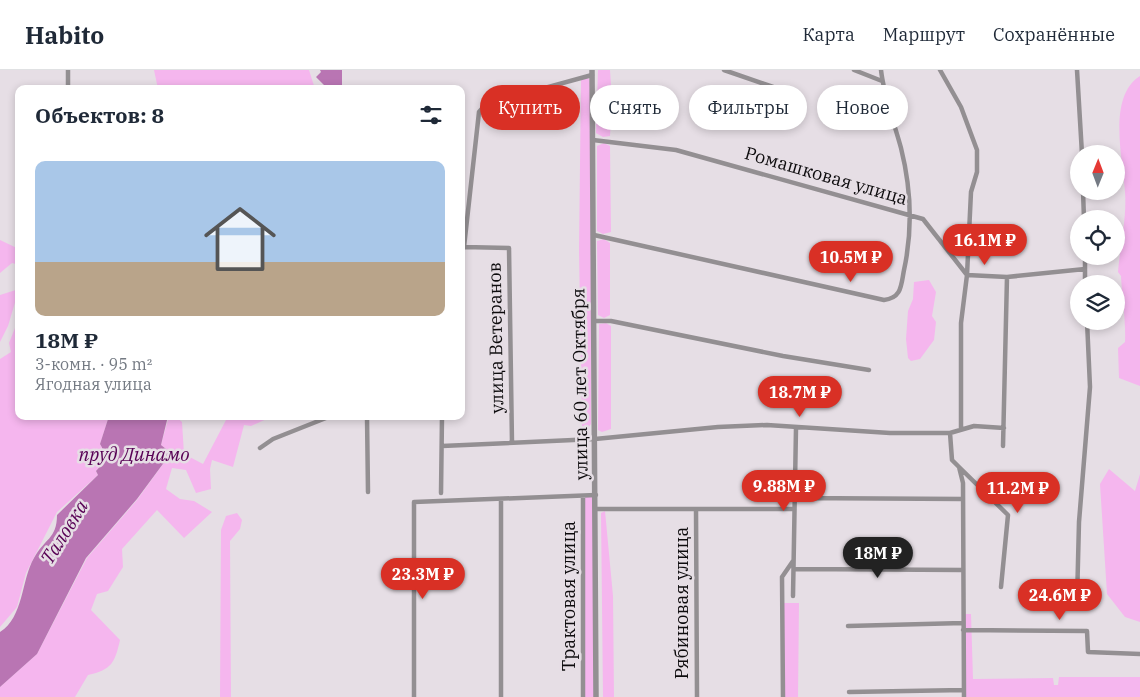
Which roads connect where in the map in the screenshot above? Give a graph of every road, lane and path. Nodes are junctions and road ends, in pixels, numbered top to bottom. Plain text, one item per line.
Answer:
1 (68, 70) edge
2 (724, 70) edge
3 (854, 70) edge
4 (881, 70) edge
5 (940, 70) edge
6 (1078, 70) edge
7 (592, 72) edge
8 (882, 81) junction
9 (68, 85) edge
10 (767, 85) edge
11 (593, 140) junction
12 (1082, 145) edge
13 (911, 215) junction
14 (465, 225) edge
15 (594, 235) junction
16 (465, 249) edge
17 (1085, 265) edge
18 (1085, 269) junction
19 (967, 275) junction
20 (1085, 275) edge
21 (1007, 277) junction
22 (594, 321) junction
23 (1087, 330) edge
24 (869, 370) dead end
25 (321, 420) edge
26 (367, 420) edge
27 (442, 420) edge
28 (796, 428) junction
29 (961, 428) junction
30 (1004, 428) junction
31 (950, 433) junction
32 (595, 439) junction
33 (512, 443) junction
34 (442, 446) junction
35 (1003, 446) dead end
36 (260, 448) dead end
37 (959, 467) junction
38 (368, 492) dead end
39 (441, 493) dead end
40 (583, 496) junction
41 (596, 496) junction
42 (794, 498) junction
43 (501, 499) junction
44 (963, 499) junction
45 (596, 509) junction
46 (696, 509) junction
47 (794, 509) junction
48 (794, 560) junction
49 (794, 569) junction
50 (962, 570) junction
51 (1001, 587) dead end
52 (794, 596) dead end
53 (1077, 600) dead end
54 (963, 623) junction
55 (848, 626) dead end
56 (963, 630) junction
57 (1140, 654) edge
58 (964, 690) junction
59 (849, 692) dead end
60 (414, 697) edge
61 (501, 697) edge
62 (584, 697) edge
63 (596, 697) edge
64 (697, 697) edge
65 (783, 697) edge
66 (964, 697) edge

1 - 9 street
2 - 10 street
3 - 8 street
4 - 8 street
5 - 19 street
6 - 12 street
7 - 11 street, улица 60 лет Октября
7 - 14 street
8 - 13 street
11 - 13 street, Ромашковая улица
11 - 15 street, улица 60 лет Октября
13 - 15 street
13 - 19 street, Ромашковая улица
15 - 22 street, улица 60 лет Октября
16 - 33 street, улица Ветеранов
17 - 18 street
18 - 20 street
18 - 21 street
19 - 21 street
19 - 29 street
21 - 30 street
22 - 24 street
22 - 32 street, улица 60 лет Октября
23 - 53 street
25 - 36 street
26 - 38 street
27 - 34 street
28 - 31 street
28 - 32 street
28 - 42 street
29 - 30 street
29 - 31 street
30 - 35 street
31 - 37 street
32 - 33 street
32 - 41 street, улица 60 лет Октября
33 - 34 street
34 - 39 street
37 - 44 street
37 - 51 street
40 - 41 street
40 - 43 street
40 - 62 street, Трактовая улица
41 - 45 street, улица 60 лет Октября
42 - 44 street
42 - 47 street
43 - 60 street
43 - 61 street
44 - 50 street
45 - 46 street
45 - 63 street, улица 60 лет Октября
46 - 47 street
46 - 64 street, Рябиновая улица
47 - 48 street
48 - 49 street
48 - 65 street
49 - 50 street
49 - 52 street
50 - 54 street
54 - 55 street
54 - 56 street
56 - 57 street
56 - 58 street
58 - 59 street
58 - 66 street

